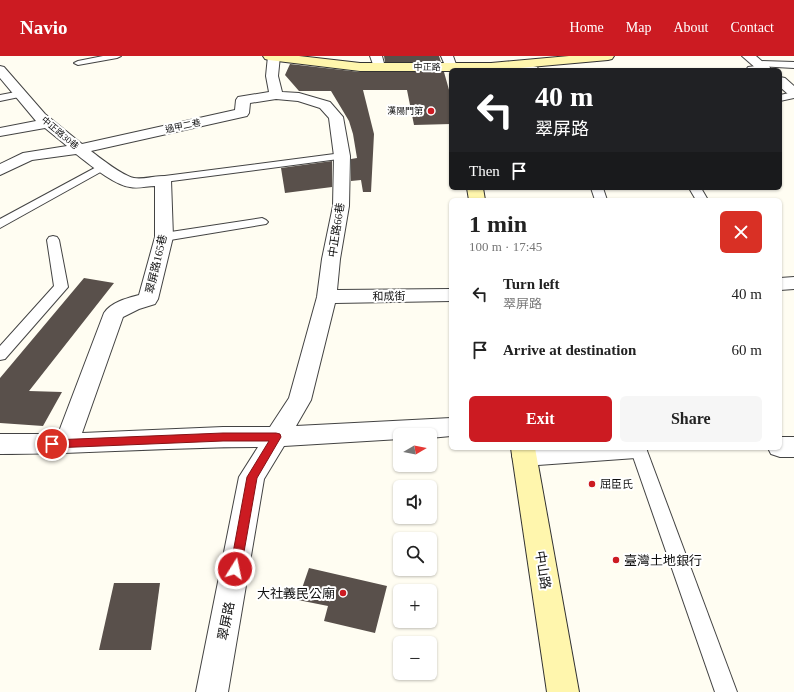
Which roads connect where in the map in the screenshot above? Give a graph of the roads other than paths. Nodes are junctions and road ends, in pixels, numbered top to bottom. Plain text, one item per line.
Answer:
1 (117, 56) edge
2 (273, 56) edge
3 (608, 56) edge
4 (748, 56) edge
5 (378, 61) edge
6 (78, 63) dead end
7 (450, 64) edge
8 (794, 65) edge
9 (492, 67) junction
10 (506, 68) edge
11 (761, 68) edge
12 (2, 75) edge
13 (782, 83) edge
14 (794, 92) edge
15 (21, 94) junction
16 (276, 95) junction
17 (794, 96) edge
18 (0, 98) edge
19 (782, 98) edge
20 (48, 123) junction
21 (0, 132) edge
22 (78, 148) junction
23 (342, 156) junction
24 (102, 167) junction
25 (0, 170) edge
26 (131, 183) junction
27 (262, 222) dead end
28 (0, 224) edge
29 (164, 238) junction
30 (53, 240) dead end
31 (794, 283) edge
32 (782, 284) edge
33 (449, 295) edge
34 (327, 297) junction
35 (0, 355) edge
36 (449, 427) edge
37 (276, 437) junction
38 (0, 444) edge
39 (66, 444) junction
40 (794, 446) edge
41 (782, 447) edge
42 (580, 450) edge
43 (638, 450) edge
44 (524, 452) edge
45 (212, 692) edge
46 (563, 692) edge
47 (726, 692) edge

1 - 6 lane
2 - 5 main road, 中正路
2 - 16 street
3 - 9 main road, 中正路
4 - 11 street
5 - 7 main road, 中正路
7 - 9 main road, 中正路
8 - 11 lane
9 - 10 street
12 - 15 street, 中正路30巷
13 - 14 street
15 - 18 lane
15 - 20 street, 中正路30巷
16 - 22 street, 過甲二巷
16 - 23 street, 中正路66巷
17 - 19 lane
20 - 21 street
20 - 22 street, 中正路30巷
22 - 24 street, 中正路30巷
22 - 25 street
23 - 26 lane
23 - 34 street, 中正路66巷
24 - 26 street, 中正路30巷
24 - 28 lane
26 - 29 street, 翠屏路165巷
27 - 29 lane
29 - 39 street, 翠屏路165巷
30 - 35 lane
31 - 32 street
33 - 34 street, 和成街
34 - 37 street, 中正路66巷
36 - 37 street
37 - 39 street
37 - 45 street, 翠屏路
38 - 39 street
40 - 41 street
42 - 44 street
43 - 47 lane
44 - 46 main road, 中山路

